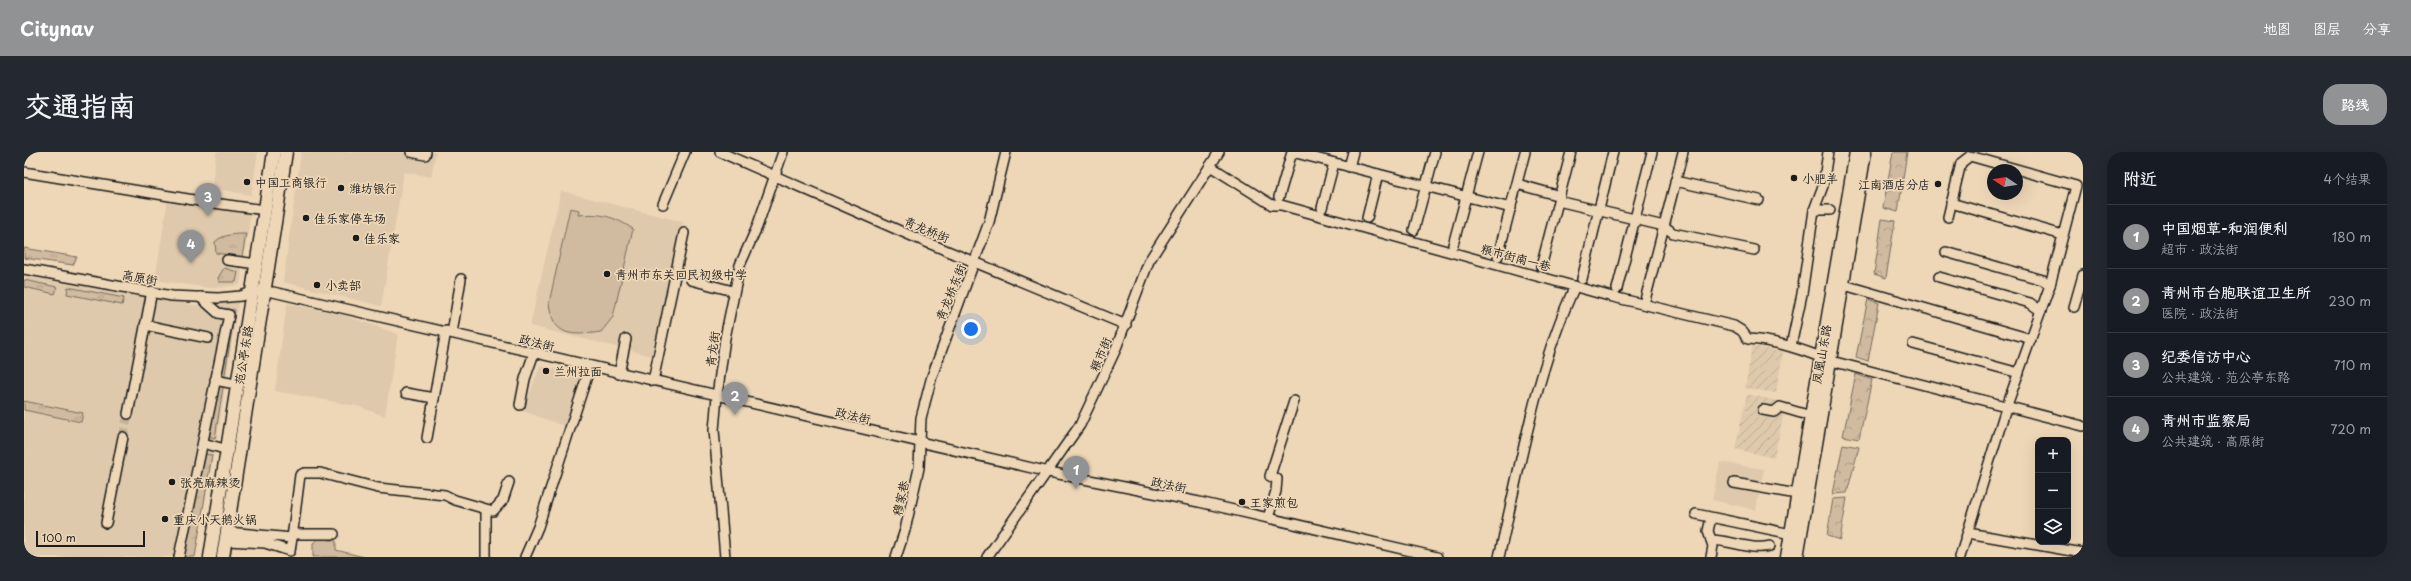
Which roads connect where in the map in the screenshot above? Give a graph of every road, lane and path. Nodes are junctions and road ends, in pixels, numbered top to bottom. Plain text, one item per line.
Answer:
1 (274, 152) edge
2 (286, 152) edge
3 (411, 152) edge
4 (426, 152) edge
5 (685, 152) edge
6 (720, 152) edge
7 (783, 152) edge
8 (1006, 152) edge
9 (1219, 152) edge
10 (1292, 152) edge
11 (1353, 152) edge
12 (1435, 152) edge
13 (1478, 152) edge
14 (1525, 152) edge
15 (1571, 152) edge
16 (1613, 152) edge
17 (1652, 152) edge
18 (1683, 152) edge
19 (1828, 152) edge
20 (1856, 152) edge
21 (1865, 152) edge
22 (1334, 163) junction
23 (1210, 166) junction
24 (1349, 167) junction
25 (24, 172) edge
26 (1378, 174) junction
27 (776, 175) junction
28 (1675, 181) junction
29 (1517, 184) junction
30 (1426, 186) junction
31 (1466, 196) junction
32 (1279, 197) dead end
33 (1559, 198) junction
34 (1759, 200) dead end
35 (1951, 203) junction
36 (663, 204) dead end
37 (1322, 208) dead end
38 (1511, 208) junction
39 (265, 210) junction
40 (1598, 210) junction
41 (1814, 210) junction
42 (1830, 210) dead end
43 (1948, 217) dead end
44 (1367, 218) dead end
45 (1634, 219) junction
46 (1664, 226) junction
47 (1414, 230) dead end
48 (684, 234) dead end
49 (2063, 235) junction
50 (1453, 245) dead end
51 (1754, 250) dead end
52 (1946, 252) dead end
53 (1498, 256) dead end
54 (227, 260) dead end
55 (974, 262) junction
56 (257, 264) junction
57 (1541, 267) dead end
58 (24, 269) edge
59 (2083, 274) edge
60 (1938, 277) dead end
61 (461, 279) dead end
62 (1582, 279) dead end
63 (691, 280) dead end
64 (1844, 285) junction
65 (2050, 285) junction
66 (1575, 286) junction
67 (1617, 289) dead end
68 (733, 291) junction
69 (152, 292) junction
70 (259, 292) junction
71 (200, 297) junction
72 (1644, 304) junction
73 (2074, 308) dead end
74 (2041, 311) junction
75 (145, 325) junction
76 (1126, 325) junction
77 (449, 332) junction
78 (208, 338) dead end
79 (626, 339) dead end
80 (2031, 339) junction
81 (1913, 344) dead end
82 (1791, 346) junction
83 (534, 353) junction
84 (1826, 359) junction
85 (590, 367) junction
86 (2019, 373) junction
87 (619, 374) junction
88 (214, 380) junction
89 (653, 381) junction
90 (230, 383) dead end
91 (406, 393) dead end
92 (716, 396) junction
93 (434, 398) junction
94 (1294, 401) dead end
95 (520, 406) dead end
96 (2006, 408) junction
97 (1763, 410) dead end
98 (128, 414) tunnel mouth
99 (1810, 416) junction
100 (2083, 426) edge
101 (123, 438) tunnel mouth
102 (427, 438) dead end
103 (920, 442) junction
104 (203, 443) junction
105 (228, 450) junction
106 (1049, 472) junction
107 (509, 482) dead end
108 (1734, 483) dead end
109 (1797, 494) junction
110 (486, 510) junction
111 (1696, 514) dead end
112 (1268, 518) junction
113 (1711, 518) junction
114 (106, 523) dead end
115 (1968, 533) junction
116 (334, 534) dead end
117 (1790, 534) junction
118 (228, 536) junction
119 (292, 536) junction
120 (1711, 540) junction
121 (1770, 546) dead end
122 (2083, 553) edge
123 (289, 554) edge
124 (179, 557) edge
125 (210, 557) edge
126 (223, 557) edge
127 (486, 557) edge
128 (524, 557) edge
129 (725, 557) edge
130 (896, 557) edge
131 (987, 557) edge
132 (1437, 557) edge
133 (1499, 557) edge
134 (1711, 557) edge
135 (1787, 557) edge
136 (1797, 557) edge
137 (1960, 557) edge

1 - 39 main road, 范公亭东路
2 - 70 main road, 范公亭东路
3 - 4 street
5 - 36 street
6 - 27 street, 青龙桥街
7 - 27 street, 青龙街
8 - 55 street, 青龙桥东街
9 - 23 street, 粮市街
10 - 22 street
10 - 32 street
11 - 24 street
12 - 30 street
13 - 31 street
14 - 29 street
15 - 33 street
16 - 40 street
17 - 45 street
18 - 28 street
19 - 41 street
20 - 84 main road, 凤凰山东路
21 - 64 main road, 凤凰山东路
22 - 24 street
22 - 37 street
23 - 66 street, 粮市街南一巷
23 - 76 street, 粮市街
24 - 26 street
25 - 39 street
26 - 30 street
26 - 44 street
27 - 55 street, 青龙桥街
27 - 68 street, 青龙街
28 - 34 street
28 - 46 street
29 - 33 street
29 - 38 street
30 - 31 street
30 - 47 street
31 - 38 street
31 - 50 street
33 - 40 street
33 - 57 street
35 - 43 street
35 - 49 street
35 - 49 street
38 - 53 street
39 - 56 main road, 范公亭东路
40 - 45 street
40 - 62 street
41 - 42 street
41 - 82 street
45 - 46 street
45 - 67 street
46 - 51 street
46 - 72 street
48 - 89 street
49 - 65 street
52 - 65 street
54 - 56 street
55 - 76 street, 青龙桥街
55 - 103 street, 青龙桥东街
56 - 70 main road, 范公亭东路
58 - 69 street, 高原街
59 - 73 street
60 - 74 street
61 - 77 street
63 - 68 street
64 - 80 street
64 - 84 main road, 凤凰山东路
65 - 74 street
66 - 72 street, 粮市街南一巷
66 - 133 street
68 - 92 street, 青龙街
69 - 71 street, 高原街
69 - 75 street
70 - 71 street, 高原街
70 - 77 street, 政法街
70 - 105 main road, 范公亭东路
70 - 118 main road, 范公亭东路
71 - 88 street
72 - 82 street, 粮市街南一巷
74 - 80 street
75 - 78 street
75 - 98 street
76 - 106 street, 粮市街
77 - 83 street, 政法街
77 - 93 street
79 - 87 street
80 - 86 street
81 - 86 street
82 - 84 street, 粮市街南一巷
83 - 85 street, 政法街
83 - 95 street
84 - 96 street, 粮市街南一巷
84 - 99 main road, 凤凰山东路
84 - 136 main road, 凤凰山东路
85 - 87 street, 政法街
85 - 128 street
86 - 96 street
87 - 89 street, 政法街
88 - 90 street
88 - 104 street
89 - 92 street, 政法街
91 - 93 street
92 - 103 street, 政法街
92 - 129 street, 青龙街
93 - 102 street
94 - 112 street
96 - 100 street, 粮市街南一巷
96 - 115 street
97 - 99 street
99 - 109 main road, 凤凰山东路
101 - 114 street
103 - 106 street, 政法街
103 - 130 street, 穆家巷
104 - 105 street
104 - 124 street
105 - 125 main road, 范公亭东路
106 - 112 street, 政法街
106 - 131 street, 粮市街
107 - 110 street
108 - 109 street
109 - 117 main road, 凤凰山东路
110 - 119 street
110 - 127 street
111 - 113 street
112 - 132 street, 政法街
113 - 117 street
113 - 120 street
115 - 122 street
115 - 137 street
116 - 119 street
117 - 135 main road, 凤凰山东路
118 - 119 street
118 - 123 street
118 - 126 main road, 范公亭东路
119 - 123 street
120 - 121 street
120 - 134 street

